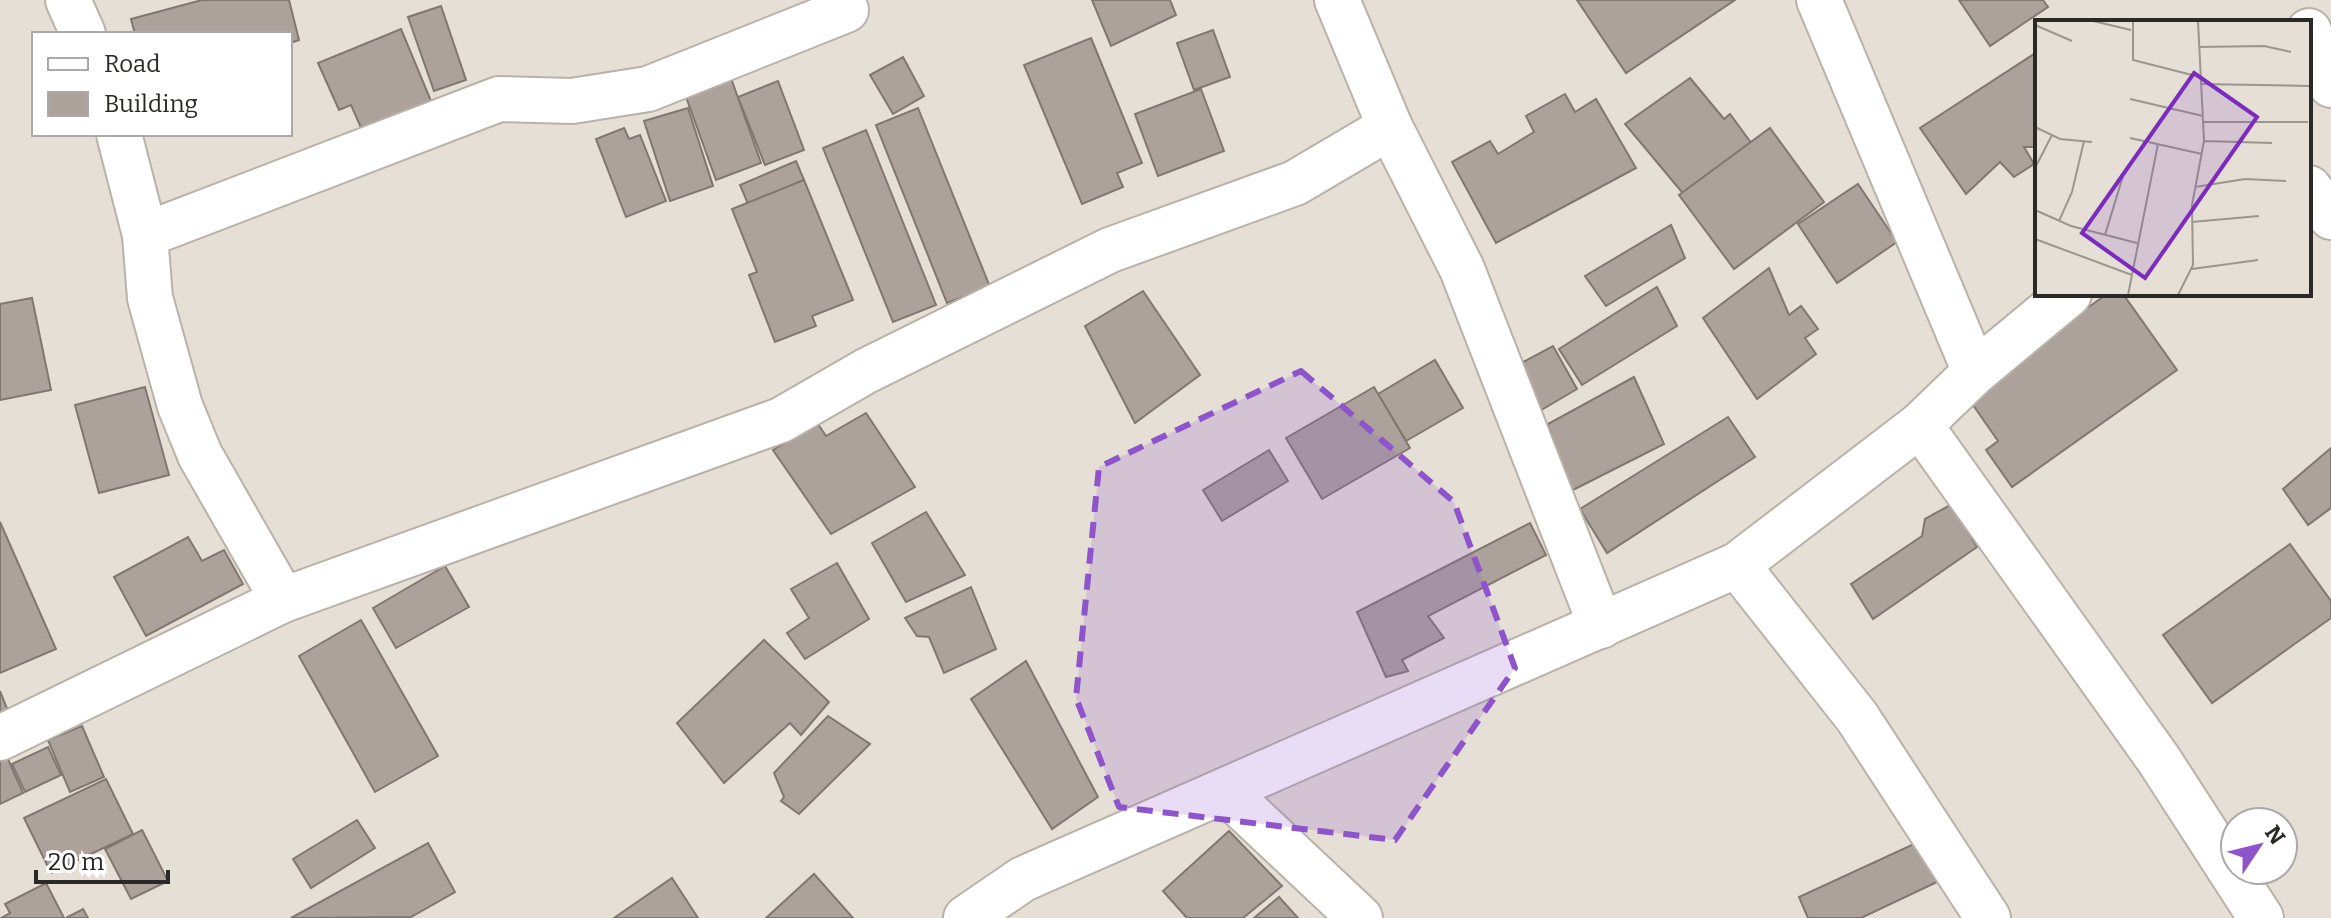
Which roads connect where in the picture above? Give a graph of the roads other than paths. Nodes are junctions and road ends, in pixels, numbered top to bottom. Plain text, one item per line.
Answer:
1 (68, 0) edge
2 (1337, 0) edge
3 (1819, 0) edge
4 (2297, 0) edge
5 (846, 10) dead end
6 (2305, 20) edge
7 (82, 32) edge
8 (2311, 36) edge
9 (2331, 87) edge
10 (2311, 102) edge
11 (1390, 127) junction
12 (120, 136) edge
13 (2311, 191) edge
14 (2331, 217) edge
15 (145, 235) junction
16 (2067, 296) edge
17 (1975, 372) junction
18 (1920, 425) junction
19 (1737, 565) junction
20 (283, 600) junction
21 (1601, 626) junction
22 (0, 738) edge
23 (1225, 791) junction
24 (966, 918) edge
25 (1360, 918) edge
26 (1988, 918) edge
27 (2261, 918) edge

1 - 7 street
2 - 11 street
3 - 17 street
4 - 6 street
5 - 15 street
8 - 9 street
9 - 10 street
11 - 20 street
11 - 21 street
12 - 15 street
13 - 14 street
15 - 20 street
16 - 17 street
17 - 18 street
18 - 19 street
18 - 27 street
19 - 21 street
19 - 26 street
20 - 22 street
21 - 23 street
23 - 24 street
23 - 25 street

